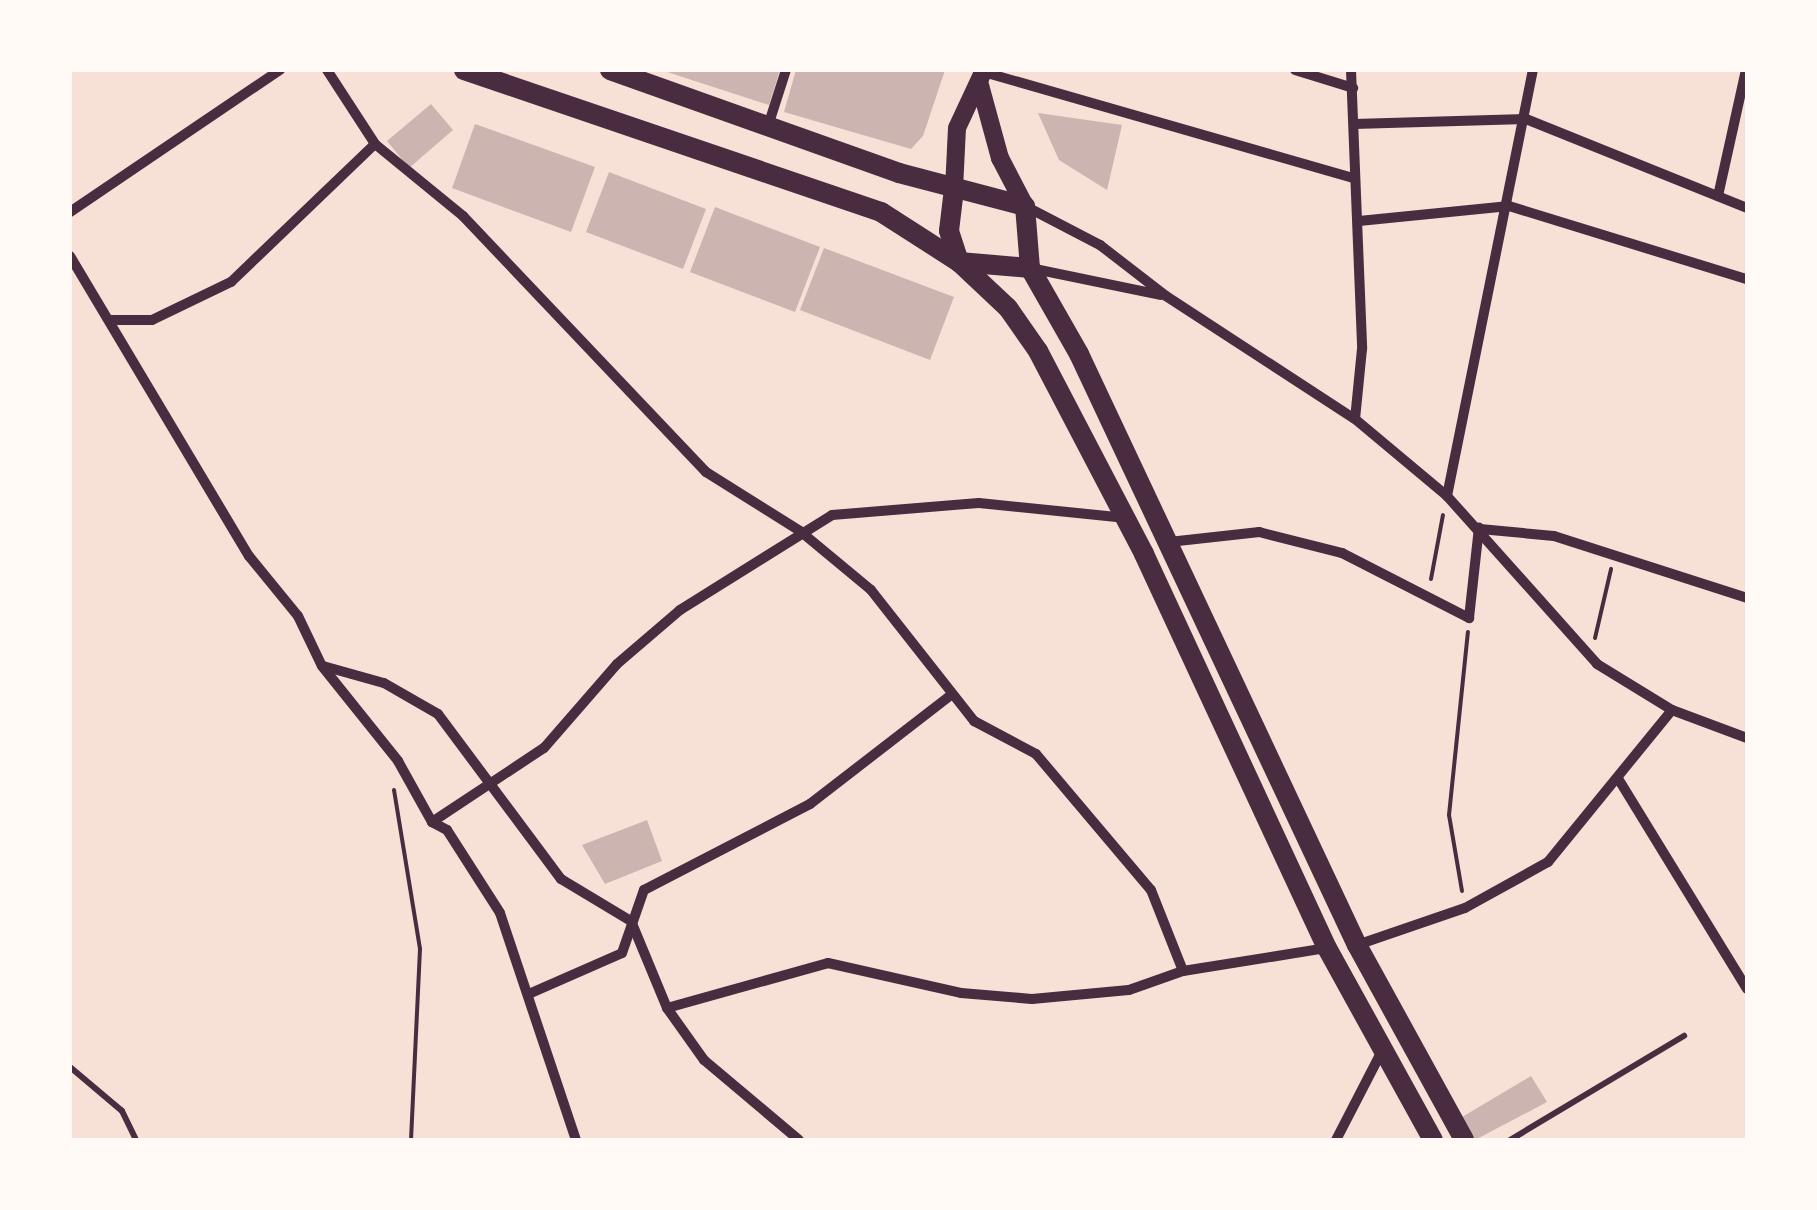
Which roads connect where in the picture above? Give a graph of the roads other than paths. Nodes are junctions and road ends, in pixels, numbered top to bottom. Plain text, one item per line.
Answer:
1 (280, 70) edge
2 (327, 70) edge
3 (464, 70) edge
4 (610, 70) edge
5 (786, 70) edge
6 (1295, 70) edge
7 (1351, 70) edge
8 (1533, 70) edge
9 (1746, 70) edge
10 (981, 74) edge
11 (1353, 88) junction
12 (1526, 118) junction
13 (1354, 124) junction
14 (768, 126) junction
15 (375, 144) junction
16 (1354, 178) junction
17 (954, 190) junction
18 (1718, 196) junction
19 (1026, 206) junction
20 (1509, 206) junction
21 (1747, 208) edge
22 (70, 212) edge
23 (1359, 221) junction
24 (70, 256) edge
25 (959, 262) junction
26 (1030, 268) junction
27 (1747, 278) edge
28 (1166, 296) junction
29 (112, 320) junction
30 (1355, 419) junction
31 (1447, 496) junction
32 (1126, 518) junction
33 (1478, 528) junction
34 (800, 531) junction
35 (1168, 542) junction
36 (1747, 598) edge
37 (322, 666) junction
38 (952, 694) junction
39 (1672, 710) junction
40 (1747, 738) edge
41 (1618, 780) junction
42 (494, 783) junction
43 (432, 822) junction
44 (631, 921) junction
45 (1357, 945) junction
46 (1327, 948) junction
47 (1183, 970) junction
48 (1747, 988) edge
49 (531, 992) junction
50 (668, 1008) junction
51 (1684, 1036) dead end
52 (1382, 1050) junction
53 (70, 1066) edge
54 (1424, 1138) edge
55 (136, 1140) edge
56 (576, 1140) edge
57 (799, 1140) edge
58 (1336, 1140) edge
59 (1464, 1140) edge
60 (1510, 1140) edge

1 - 22 street
2 - 15 street
3 - 25 main road
4 - 14 main road
5 - 14 street
6 - 11 street
7 - 11 street
8 - 12 street
9 - 18 street
10 - 16 street
10 - 17 street
10 - 19 street
11 - 13 street
12 - 13 street
12 - 18 street
12 - 20 street
13 - 16 street
14 - 17 main road
15 - 29 street
15 - 34 street
16 - 23 street
17 - 19 main road
17 - 25 main road
18 - 21 street
19 - 26 main road
19 - 28 street
20 - 23 street
20 - 27 street
20 - 31 street
23 - 30 street
24 - 29 street
25 - 26 main road
25 - 32 main road
26 - 28 street
26 - 35 main road
28 - 30 street
29 - 37 street
30 - 31 street
31 - 33 street
32 - 34 street
32 - 46 main road
33 - 35 street
33 - 36 street
33 - 39 street
34 - 38 street
34 - 42 street
35 - 45 main road
37 - 42 street
37 - 43 street
38 - 44 street
38 - 47 street
39 - 40 street
39 - 41 street
41 - 45 street
41 - 48 street
42 - 43 street
42 - 44 street
43 - 49 street
44 - 49 street
44 - 50 street
45 - 59 main road
46 - 47 street
46 - 52 main road
47 - 50 street
49 - 56 street
50 - 57 street
51 - 60 lane
52 - 54 main road
52 - 58 street
53 - 55 lane

